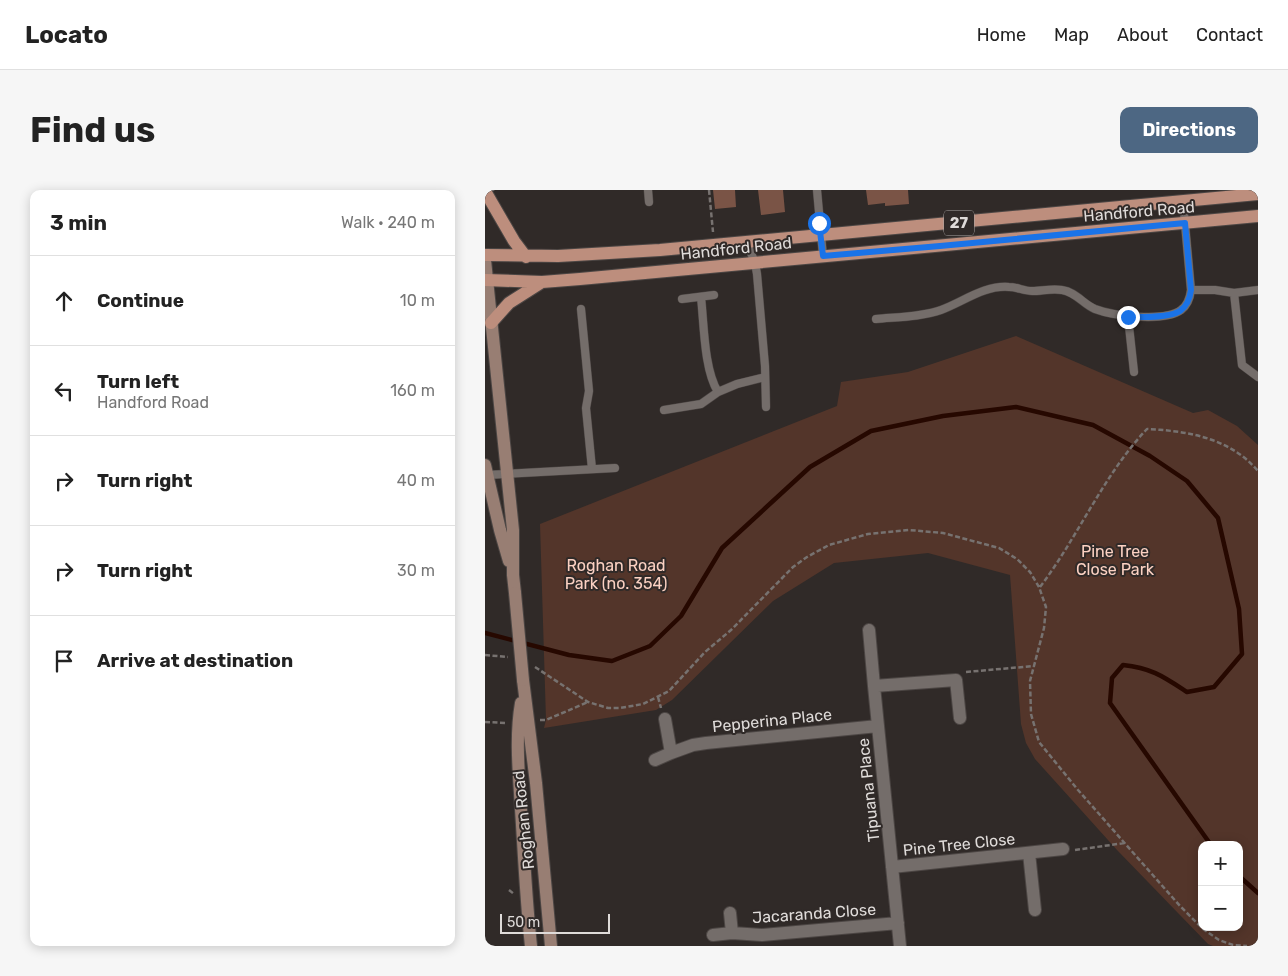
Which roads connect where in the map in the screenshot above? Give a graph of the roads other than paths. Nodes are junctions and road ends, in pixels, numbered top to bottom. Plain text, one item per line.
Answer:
1 (648, 190) edge
2 (817, 190) edge
3 (485, 191) edge
4 (1258, 194) edge
5 (649, 202) dead end
6 (1183, 202) junction
7 (1258, 216) edge
8 (1185, 223) junction
9 (821, 236) junction
10 (747, 243) junction
11 (485, 255) edge
12 (527, 256) junction
13 (823, 256) junction
14 (485, 260) edge
15 (755, 263) junction
16 (486, 280) edge
17 (542, 282) junction
18 (1191, 290) junction
19 (1258, 290) edge
20 (1234, 293) junction
21 (715, 295) dead end
22 (701, 297) junction
23 (682, 298) dead end
24 (581, 309) dead end
25 (1128, 317) junction
26 (876, 319) dead end
27 (491, 324) junction
28 (1133, 372) dead end
29 (765, 377) junction
30 (1258, 377) edge
31 (718, 392) junction
32 (766, 407) dead end
33 (664, 410) dead end
34 (615, 468) dead end
35 (592, 469) junction
36 (486, 470) edge
37 (507, 473) junction
38 (513, 575) junction
39 (869, 630) dead end
40 (523, 685) junction
41 (873, 686) junction
42 (960, 718) dead end
43 (665, 719) dead end
44 (877, 726) junction
45 (671, 753) junction
46 (655, 760) dead end
47 (1063, 850) road end
48 (1029, 853) junction
49 (893, 867) junction
50 (1035, 910) dead end
51 (730, 913) dead end
52 (898, 923) junction
53 (732, 933) junction
54 (713, 935) dead end
55 (531, 946) edge
56 (551, 946) edge
57 (900, 946) edge

1 - 5 lane
2 - 9 lane
3 - 12 main road
4 - 6 main road, Handford Road / 27
6 - 8 lane
6 - 9 main road, Handford Road / 27
7 - 8 main road, Handford Road / 27
8 - 13 main road, Handford Road / 27
8 - 18 lane
9 - 10 main road, Handford Road / 27
9 - 13 lane
10 - 12 main road, Handford Road / 27
10 - 15 lane
11 - 12 main road, Handford Road / 27
13 - 15 main road, Handford Road / 27
14 - 16 main road, Roghan Road
15 - 17 main road, Handford Road / 27
15 - 29 lane
16 - 17 main road, Handford Road / 27
16 - 27 main road, Roghan Road
17 - 27 main road
18 - 20 lane
18 - 25 lane
19 - 20 lane
20 - 30 lane
21 - 22 lane
22 - 23 lane
22 - 31 lane
24 - 35 lane
25 - 26 lane
25 - 28 lane
27 - 37 main road, Roghan Road
29 - 31 lane
29 - 32 lane
31 - 33 lane
34 - 35 lane
35 - 37 lane
36 - 37 lane
36 - 38 main road, Roghan Road
37 - 38 main road, Roghan Road
38 - 40 main road, Roghan Road, bridge
39 - 41 street, Tipuana Place
40 - 55 main road, Roghan Road
40 - 56 main road, Roghan Road
41 - 42 street
41 - 44 street, Tipuana Place
43 - 45 street
44 - 45 street, Pepperina Place
44 - 49 street, Tipuana Place
45 - 46 street, Pepperina Place
47 - 48 street, Pine Tree Close
48 - 49 street, Pine Tree Close
48 - 50 street, Pine Tree Close
49 - 52 street, Tipuana Place
51 - 53 street, Jacaranda Close
52 - 53 street, Jacaranda Close
52 - 57 street, Tipuana Place
53 - 54 street, Jacaranda Close

